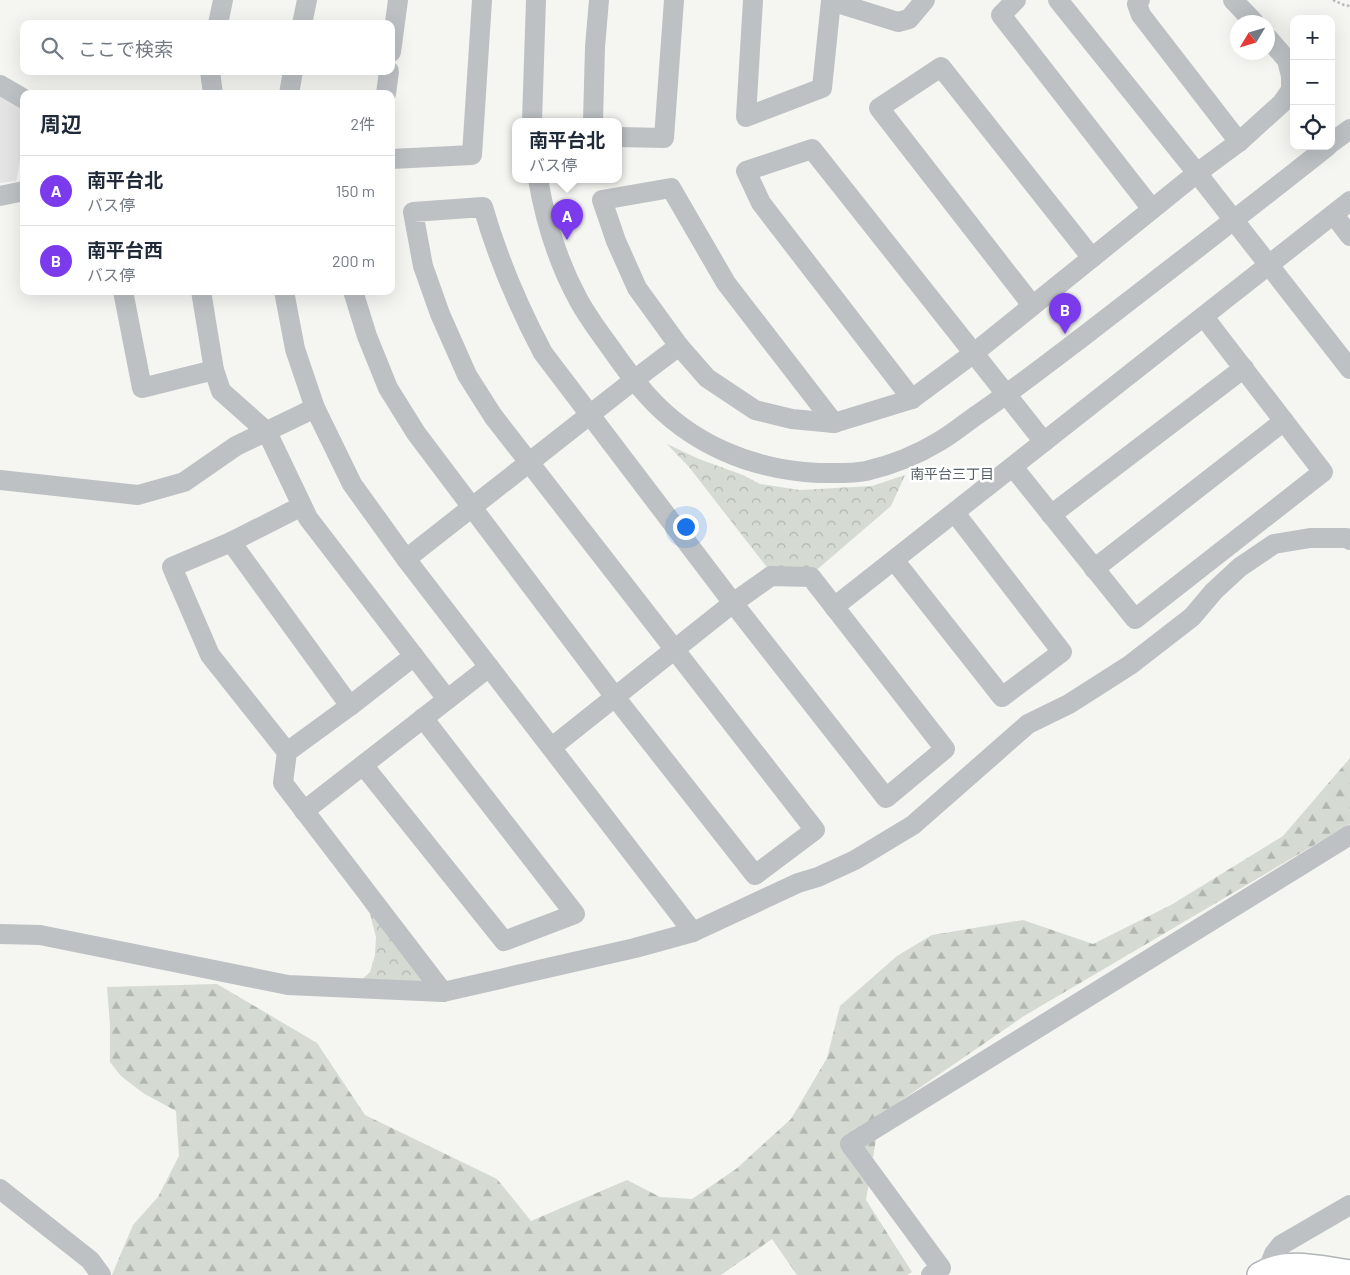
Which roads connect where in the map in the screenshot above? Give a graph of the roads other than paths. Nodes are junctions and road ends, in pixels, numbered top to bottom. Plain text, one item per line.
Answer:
1 (223, 0) edge
2 (307, 0) edge
3 (398, 0) edge
4 (482, 0) edge
5 (536, 0) edge
6 (599, 0) edge
7 (674, 0) edge
8 (753, 0) edge
9 (925, 0) edge
10 (1016, 0) edge
11 (1058, 0) edge
12 (1140, 0) edge
13 (1233, 0) edge
14 (1247, 15) edge
15 (219, 20) edge
16 (303, 20) edge
17 (395, 22) edge
18 (1275, 46) edge
19 (211, 75) edge
20 (292, 75) edge
21 (388, 75) edge
22 (0, 85) edge
23 (212, 90) edge
24 (290, 90) edge
25 (387, 90) edge
26 (20, 97) edge
27 (532, 118) edge
28 (593, 118) edge
29 (1350, 128) edge
30 (622, 137) edge
31 (1335, 140) edge
32 (1239, 142) junction
33 (1323, 150) edge
34 (395, 160) edge
35 (1197, 173) junction
36 (539, 183) edge
37 (20, 192) edge
38 (0, 196) edge
39 (1350, 201) edge
40 (1152, 209) junction
41 (1334, 215) junction
42 (1234, 220) junction
43 (1350, 236) edge
44 (1092, 258) junction
45 (1269, 266) junction
46 (124, 295) edge
47 (202, 295) edge
48 (285, 295) edge
49 (354, 295) edge
50 (1032, 305) junction
51 (1204, 317) junction
52 (679, 346) junction
53 (974, 353) junction
54 (1244, 368) junction
55 (1350, 369) edge
56 (214, 370) junction
57 (634, 380) junction
58 (1007, 395) junction
59 (912, 399) junction
60 (314, 408) junction
61 (590, 414) junction
62 (1284, 421) junction
63 (834, 423) junction
64 (267, 432) junction
65 (1044, 442) junction
66 (530, 462) junction
67 (1012, 467) junction
68 (0, 480) edge
69 (302, 506) junction
70 (471, 508) junction
71 (955, 512) junction
72 (1051, 515) junction
73 (1350, 522) edge
74 (1342, 539) edge
75 (231, 542) junction
76 (406, 559) junction
77 (894, 560) junction
78 (1094, 569) junction
79 (733, 604) junction
80 (834, 608) junction
81 (674, 650) junction
82 (414, 656) junction
83 (489, 667) junction
84 (615, 697) junction
85 (447, 699) junction
86 (350, 706) junction
87 (423, 718) junction
88 (552, 747) junction
89 (287, 752) junction
90 (363, 765) junction
91 (304, 810) junction
92 (1350, 835) edge
93 (693, 932) junction
94 (0, 934) edge
95 (443, 992) junction
96 (0, 1189) edge
97 (1350, 1205) edge
98 (1263, 1273) edge
99 (1350, 1273) edge
100 (101, 1275) edge
101 (931, 1275) edge

1 - 15 street
2 - 16 street
3 - 17 street
4 - 34 street
5 - 27 street
6 - 28 street
7 - 30 street
8 - 9 street
10 - 40 street
11 - 35 street
12 - 32 street
13 - 14 street
18 - 32 street
19 - 23 street
20 - 24 street
21 - 25 street
22 - 26 street
29 - 31 street
32 - 35 street
33 - 42 street
35 - 40 street
35 - 42 street
36 - 57 street
37 - 38 street
39 - 41 street
40 - 44 street
41 - 43 street
41 - 45 street
42 - 45 street
42 - 58 street
44 - 50 street
44 - 50 street
45 - 51 street
45 - 55 street
46 - 56 street
47 - 56 street
48 - 60 street
49 - 70 street
50 - 53 street
51 - 54 street
51 - 65 street
52 - 57 street
52 - 63 street
52 - 63 street
53 - 58 street
53 - 59 street
53 - 59 street
54 - 62 street
54 - 72 street
56 - 64 street
57 - 58 street
57 - 61 street
58 - 65 street
59 - 63 street
60 - 64 street
60 - 76 street
61 - 66 street
61 - 66 street
61 - 79 street
62 - 78 street
62 - 78 street
64 - 68 street
64 - 69 street
65 - 67 street
66 - 70 street
66 - 81 street
67 - 71 street
67 - 72 street
69 - 75 street
69 - 82 street
70 - 76 street
70 - 84 street
71 - 77 street
71 - 77 street
72 - 78 street
73 - 74 street
74 - 93 street
75 - 86 street
75 - 89 street
76 - 83 street
77 - 80 street
79 - 80 street
79 - 80 street
79 - 81 street
81 - 84 street
81 - 84 street
82 - 85 street
82 - 86 street
83 - 85 street
83 - 88 street
84 - 88 street
85 - 87 street
86 - 89 street
87 - 90 street
87 - 90 street
88 - 93 street
89 - 91 street
90 - 91 street
91 - 95 street
92 - 101 street
93 - 95 street
94 - 95 street
96 - 100 street
97 - 98 street
98 - 99 main road

